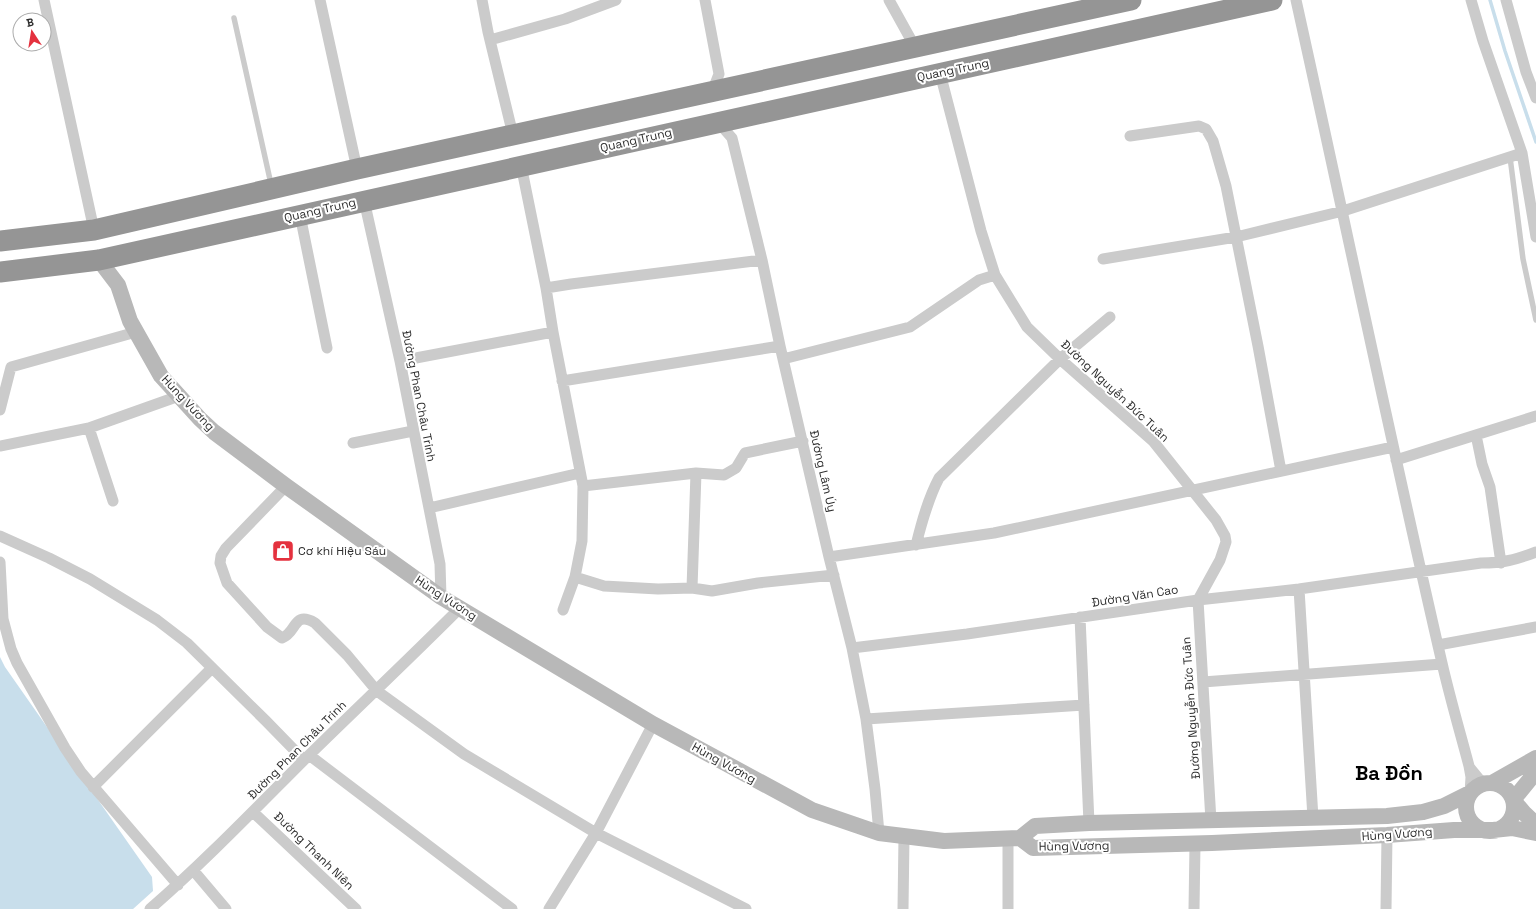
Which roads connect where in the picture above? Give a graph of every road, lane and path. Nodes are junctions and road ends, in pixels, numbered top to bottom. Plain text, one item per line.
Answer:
1 (320, 0) edge
2 (482, 0) edge
3 (616, 0) edge
4 (705, 0) edge
5 (889, 0) edge
6 (1131, 0) edge
7 (1272, 0) edge
8 (1296, 0) edge
9 (1471, 0) edge
10 (1506, 0) edge
11 (46, 1) edge
12 (234, 18) dead end
13 (490, 40) junction
14 (915, 47) junction
15 (940, 73) junction
16 (712, 92) junction
17 (1536, 98) edge
18 (718, 122) junction
19 (513, 135) junction
20 (1130, 136) dead end
21 (1522, 153) junction
22 (1510, 156) junction
23 (521, 165) junction
24 (357, 169) junction
25 (272, 188) junction
26 (364, 200) junction
27 (1343, 211) junction
28 (300, 215) junction
29 (94, 230) junction
30 (1236, 237) junction
31 (1536, 237) edge
32 (0, 241) edge
33 (1103, 259) dead end
34 (99, 260) junction
35 (762, 260) junction
36 (0, 272) edge
37 (996, 275) junction
38 (546, 288) junction
39 (1110, 317) dead end
40 (1536, 320) edge
41 (136, 332) junction
42 (553, 332) junction
43 (780, 346) junction
44 (327, 348) dead end
45 (783, 359) junction
46 (1060, 359) junction
47 (400, 361) junction
48 (562, 381) junction
49 (179, 396) junction
50 (0, 410) edge
51 (1536, 416) edge
52 (89, 428) junction
53 (413, 431) junction
54 (1476, 435) junction
55 (803, 441) junction
56 (353, 443) dead end
57 (0, 446) edge
58 (1393, 447) junction
59 (1396, 460) junction
60 (1281, 471) junction
61 (580, 473) junction
62 (696, 473) junction
63 (286, 486) junction
64 (583, 486) junction
65 (1193, 490) junction
66 (113, 501) dead end
67 (429, 508) junction
68 (0, 536) edge
69 (916, 545) junction
70 (1536, 552) edge
71 (829, 557) junction
72 (0, 562) edge
73 (1501, 563) junction
74 (1422, 570) junction
75 (834, 575) junction
76 (575, 577) junction
77 (692, 588) junction
78 (1300, 588) junction
79 (441, 597) junction
80 (1198, 600) junction
81 (460, 608) junction
82 (563, 610) dead end
83 (1080, 617) junction
84 (1536, 627) edge
85 (1438, 646) junction
86 (852, 648) junction
87 (1442, 664) junction
88 (212, 668) junction
89 (1305, 674) junction
90 (1203, 682) junction
91 (377, 691) junction
92 (1084, 705) junction
93 (866, 720) junction
94 (653, 724) junction
95 (306, 758) junction
96 (1536, 758) edge
97 (1469, 766) junction
98 (1536, 772) edge
99 (1488, 783) junction
100 (93, 787) junction
101 (1470, 793) junction
102 (1513, 800) junction
103 (254, 812) junction
104 (1313, 818) junction
105 (1211, 821) junction
106 (1089, 823) junction
107 (1536, 824) edge
108 (1493, 830) junction
109 (596, 833) junction
110 (879, 833) junction
111 (1536, 833) edge
112 (904, 836) junction
113 (1387, 836) junction
114 (1014, 838) junction
115 (1212, 843) junction
116 (1195, 844) junction
117 (193, 870) junction
118 (178, 885) junction
119 (150, 909) edge
120 (226, 909) edge
121 (356, 909) edge
122 (512, 909) edge
123 (549, 909) edge
124 (746, 909) edge
125 (903, 909) edge
126 (1008, 909) edge
127 (1194, 909) edge
128 (1386, 909) edge

1 - 24 street
2 - 13 street
3 - 13 street
4 - 16 street
5 - 14 street
6 - 14 highway
7 - 15 highway, Quang Trung
8 - 27 street
9 - 21 street
10 - 17 street
11 - 29 street
12 - 25 lane
13 - 19 street
14 - 16 highway
15 - 18 highway, Quang Trung
15 - 37 street, Đường Nguyễn Đức Tuân
16 - 18 highway
16 - 19 highway
18 - 23 highway, Quang Trung
18 - 35 street, Đường Lâm Úy
19 - 24 highway
20 - 30 street
21 - 22 street
21 - 31 street
22 - 27 street
22 - 40 lane
23 - 26 highway, Quang Trung
23 - 38 street
24 - 25 highway
24 - 26 highway
25 - 29 highway
26 - 28 highway, Quang Trung
26 - 47 street, Đường Phan Châu Trinh
27 - 30 street
27 - 58 street
28 - 34 highway, Quang Trung
28 - 44 street
29 - 32 highway
29 - 34 highway
30 - 33 street
30 - 60 street
34 - 36 highway, Quang Trung
34 - 41 street, Hùng Vương
35 - 38 street
35 - 43 street, Đường Lâm Úy
37 - 45 street
37 - 46 street, Đường Nguyễn Đức Tuân
38 - 42 street
39 - 46 street
41 - 49 street, Hùng Vương
41 - 50 street
42 - 47 street
42 - 48 street
43 - 45 street, Đường Lâm Úy
43 - 48 street
45 - 55 street, Đường Lâm Úy
46 - 65 street, Đường Nguyễn Đức Tuân
46 - 69 street
47 - 53 street, Đường Phan Châu Trinh
48 - 61 street
49 - 52 street
49 - 63 street, Hùng Vương
51 - 54 street
52 - 57 street
52 - 66 street
53 - 56 street
53 - 67 street, Đường Phan Châu Trinh
54 - 59 street
54 - 73 street
55 - 62 street
55 - 71 street, Đường Lâm Úy
58 - 59 street
58 - 60 street
59 - 74 street
60 - 65 street
61 - 64 street
61 - 67 street
62 - 64 street
62 - 77 street
63 - 79 street, Hùng Vương
63 - 91 street
64 - 76 street
65 - 69 street
65 - 80 street, Đường Nguyễn Đức Tuân
67 - 79 street, Đường Phan Châu Trinh
68 - 88 street
69 - 71 street
70 - 73 street, Đường Văn Cao
71 - 75 street, Đường Lâm Úy
72 - 100 street
73 - 74 street, Đường Văn Cao
74 - 78 street, Đường Văn Cao
74 - 85 street
75 - 77 street
75 - 86 street, Đường Lâm Úy
76 - 77 street
76 - 82 street
78 - 80 street, Đường Văn Cao
78 - 89 street
79 - 81 street, Hùng Vương
80 - 83 street, Đường Văn Cao
80 - 90 street, Đường Nguyễn Đức Tuân
81 - 91 street, Đường Phan Châu Trinh
81 - 94 street, Hùng Vương
83 - 86 street, Đường Văn Cao
83 - 92 street
84 - 85 street
85 - 87 street
86 - 93 street, Đường Lâm Úy
87 - 89 street
87 - 97 street
88 - 95 street
88 - 100 street
89 - 90 street
89 - 104 street
90 - 105 street, Đường Nguyễn Đức Tuân
91 - 95 street, Đường Phan Châu Trinh
91 - 109 street
92 - 93 street
92 - 106 street
93 - 110 street, Đường Lâm Úy
94 - 109 street
94 - 110 street, Hùng Vương
95 - 103 street, Đường Phan Châu Trinh
95 - 122 street
96 - 99 street, Hùng Vương
97 - 99 street
97 - 101 street
98 - 102 street
99 - 101 street, Hùng Vương
99 - 102 street
100 - 118 street
101 - 104 street, Hùng Vương
101 - 108 street
102 - 107 street
102 - 108 street
103 - 117 street, Đường Phan Châu Trinh
103 - 121 street, Đường Thanh Niên
104 - 105 street, Hùng Vương
105 - 106 street, Hùng Vương
105 - 115 street
106 - 114 street, Hùng Vương
108 - 111 street, Hùng Vương
108 - 113 street, Hùng Vương
109 - 123 street
109 - 124 street
110 - 112 street, Hùng Vương
112 - 114 street, Hùng Vương
112 - 125 street
113 - 115 street, Hùng Vương
113 - 128 street
114 - 116 street, Hùng Vương
114 - 126 street
115 - 116 street, Hùng Vương
116 - 127 street
117 - 118 street, Đường Phan Châu Trinh
117 - 120 street
118 - 119 street, Đường Phan Châu Trinh

